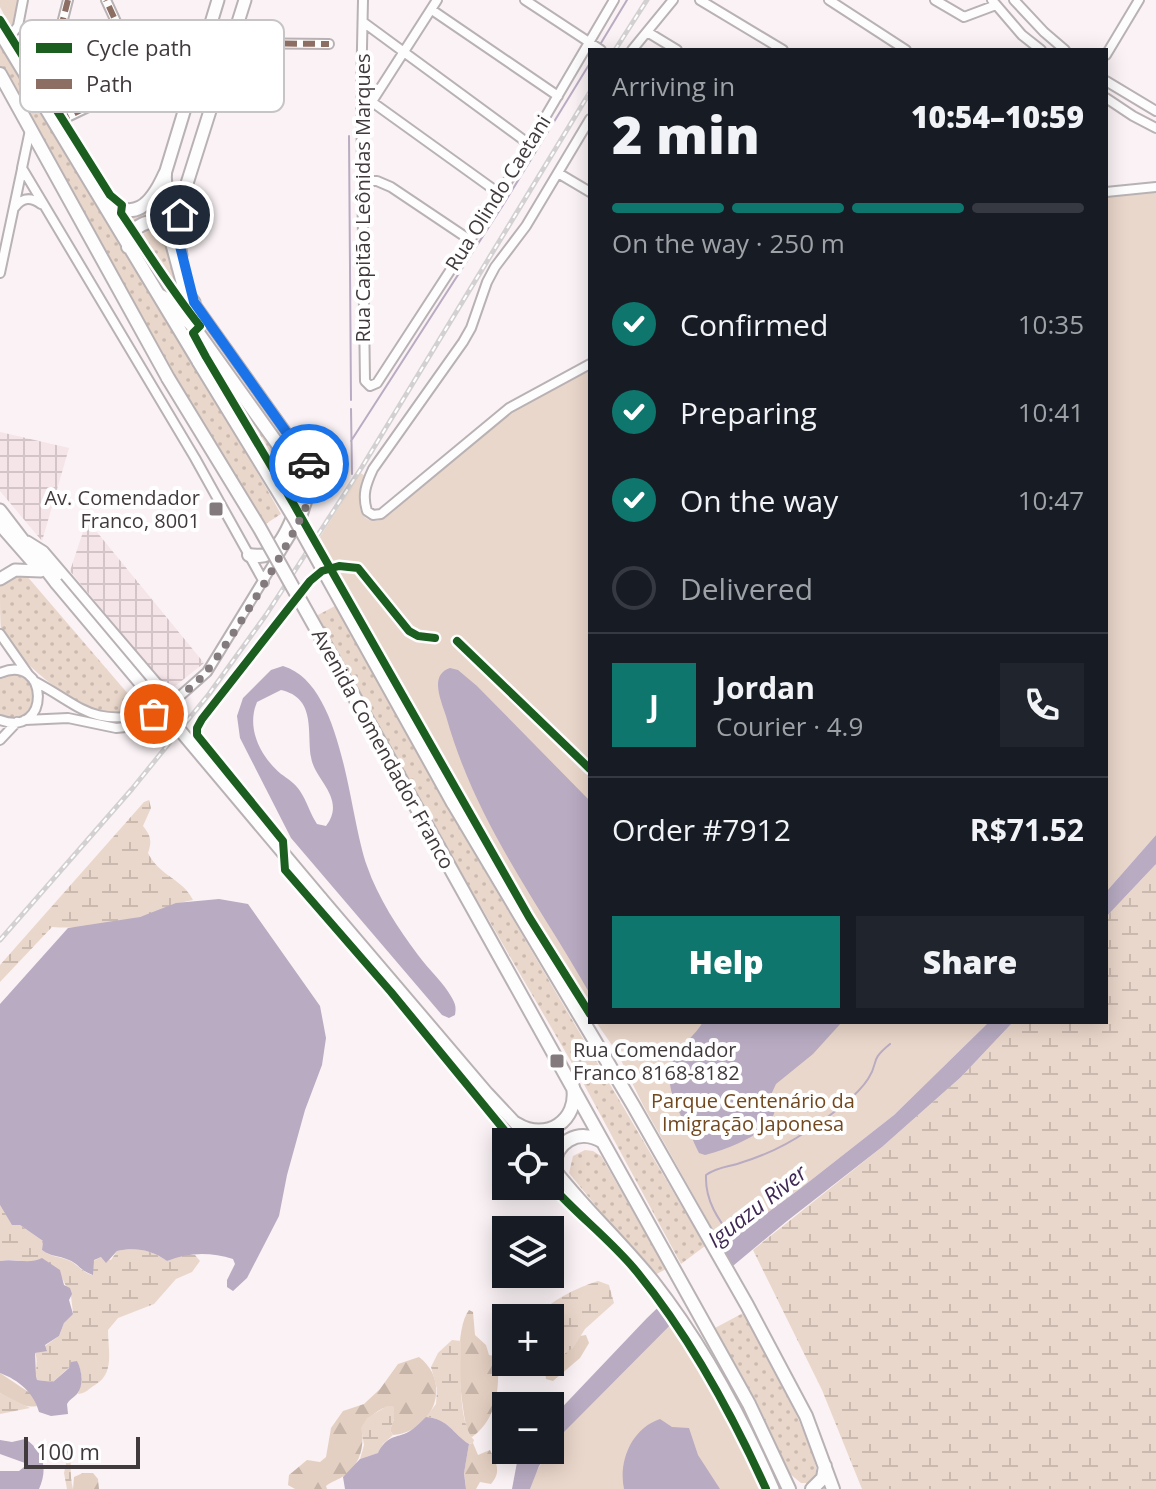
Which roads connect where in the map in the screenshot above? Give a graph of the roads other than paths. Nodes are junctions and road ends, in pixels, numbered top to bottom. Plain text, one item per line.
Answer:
1 (23, 0) edge
2 (68, 0) edge
3 (106, 0) edge
4 (218, 0) edge
5 (245, 0) edge
6 (363, 0) edge
7 (437, 0) edge
8 (525, 0) edge
9 (614, 0) edge
10 (673, 0) edge
11 (700, 0) edge
12 (829, 0) edge
13 (935, 0) edge
14 (1014, 0) edge
15 (1126, 0) edge
16 (994, 3) edge
17 (1137, 3) edge
18 (432, 10) junction
19 (63, 20) edge
20 (115, 20) edge
21 (212, 20) edge
22 (238, 20) edge
23 (363, 22) junction
24 (649, 33) junction
25 (3, 37) edge
26 (589, 43) junction
27 (284, 44) edge
28 (329, 44) dead end
29 (598, 48) edge
30 (634, 48) edge
31 (674, 48) edge
32 (780, 48) edge
33 (903, 48) edge
34 (1038, 48) edge
35 (1063, 48) edge
36 (1108, 52) edge
37 (404, 53) junction
38 (20, 65) edge
39 (0, 74) edge
40 (1108, 82) edge
41 (0, 88) edge
42 (361, 94) junction
43 (12, 95) junction
44 (558, 96) junction
45 (1108, 99) edge
46 (372, 102) junction
47 (20, 111) edge
48 (1156, 111) edge
49 (21, 112) edge
50 (48, 112) edge
51 (78, 112) edge
52 (185, 112) edge
53 (209, 112) edge
54 (361, 119) junction
55 (55, 123) junction
56 (182, 123) junction
57 (1156, 128) edge
58 (30, 130) junction
59 (587, 130) edge
60 (529, 144) junction
61 (22, 168) junction
62 (558, 173) junction
63 (165, 174) junction
64 (189, 174) junction
65 (362, 181) junction
66 (1156, 187) edge
67 (588, 191) edge
68 (96, 192) junction
69 (1108, 192) edge
70 (500, 194) junction
71 (45, 207) junction
72 (14, 209) junction
73 (168, 225) junction
74 (470, 240) junction
75 (128, 247) junction
76 (0, 273) edge
77 (155, 292) junction
78 (194, 302) junction
79 (588, 365) edge
80 (377, 383) joint
81 (0, 510) edge
82 (0, 525) edge
83 (27, 542) junction
84 (252, 560) junction
85 (272, 569) junction
86 (41, 571) junction
87 (0, 579) edge
88 (264, 582) junction
89 (56, 583) junction
90 (0, 634) edge
91 (0, 673) edge
92 (32, 678) junction
93 (172, 703) junction
94 (154, 714) junction
95 (0, 720) edge
96 (21, 721) junction
97 (0, 740) edge
98 (570, 1081) junction
99 (487, 1093) junction
100 (517, 1124) junction
101 (511, 1128) edge
102 (521, 1128) edge
103 (564, 1143) edge
104 (605, 1144) junction
105 (564, 1182) edge
106 (825, 1466) junction
107 (789, 1486) edge
108 (773, 1489) edge
109 (812, 1489) edge
110 (833, 1489) edge

1 - 25 street
2 - 19 street
3 - 20 street
4 - 21 main road
5 - 22 main road
6 - 23 street, Rua Capitão Leônidas Marques
7 - 18 street
8 - 26 street
9 - 26 street, Rua Olindo Caetani
10 - 24 street
11 - 32 street
12 - 33 street
13 - 16 street
14 - 35 street
15 - 17 street
16 - 34 street
17 - 36 street
18 - 37 street
18 - 44 street
23 - 37 street
23 - 42 street, Rua Capitão Leônidas Marques
24 - 30 street
24 - 31 street
25 - 38 highway, Avenida Comendador Franco
26 - 29 street
26 - 44 street, Rua Olindo Caetani
27 - 28 street
37 - 46 street
37 - 60 street
39 - 43 highway, Avenida Comendador Franco
40 - 48 street
41 - 43 main road
42 - 46 street
42 - 54 street, Rua Capitão Leônidas Marques
43 - 47 highway, Avenida Comendador Franco
44 - 60 street, Rua Olindo Caetani
45 - 57 street
46 - 54 street
46 - 70 street
49 - 58 highway, Avenida Comendador Franco
50 - 55 highway, Avenida Comendador Franco
51 - 55 street
52 - 56 main road
53 - 64 main road
54 - 65 street, Rua Capitão Leônidas Marques
55 - 68 highway, Avenida Comendador Franco
56 - 63 main road
56 - 64 main road
58 - 61 street
58 - 98 highway, Avenida Comendador Franco, bridge
59 - 62 street
60 - 70 street, Rua Olindo Caetani
61 - 71 street
61 - 72 street
62 - 67 street
62 - 79 street
63 - 68 highway
63 - 73 main road
64 - 78 main road
65 - 74 street
65 - 80 street, Rua Capitão Leônidas Marques
66 - 69 street
68 - 75 highway, Avenida Comendador Franco
70 - 74 street, Rua Olindo Caetani
71 - 72 street
71 - 84 street
72 - 76 street
73 - 75 highway
73 - 78 main road
74 - 80 street, Rua Olindo Caetani
75 - 77 highway, Avenida Comendador Franco
77 - 84 highway
77 - 106 highway, Avenida Comendador Franco, bridge
78 - 85 street
81 - 83 main road
82 - 86 main road
83 - 89 main road
83 - 93 main road
84 - 85 street
84 - 88 street
85 - 88 street
86 - 87 main road
86 - 89 main road
88 - 93 street
89 - 99 main road, bridge
90 - 92 street
91 - 92 street
92 - 94 street
92 - 96 street
93 - 94 street
94 - 96 street
95 - 96 street
96 - 97 street
98 - 100 highway
98 - 104 highway, Avenida Comendador Franco
99 - 100 main road
99 - 101 main road
100 - 102 main road
103 - 104 highway
104 - 107 highway, Avenida Comendador Franco
105 - 108 main road
106 - 109 highway
106 - 110 highway, Avenida Comendador Franco

